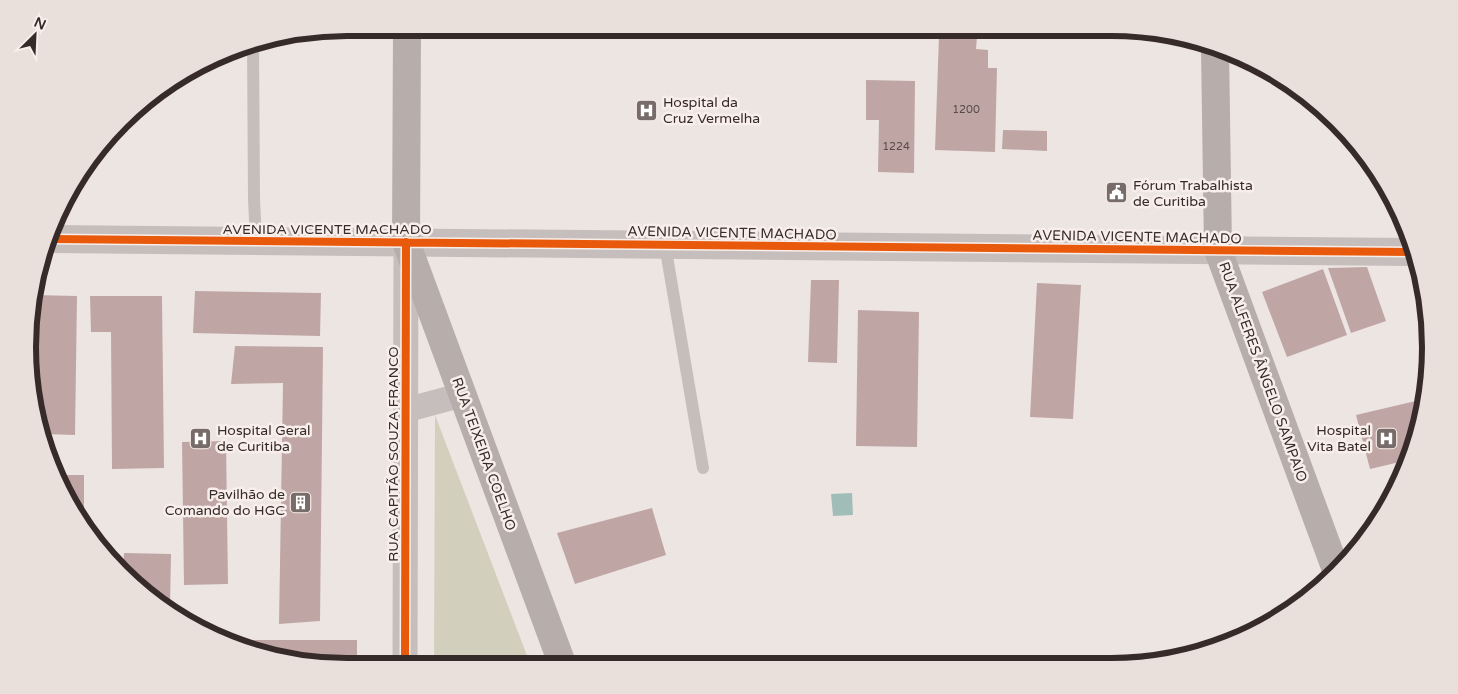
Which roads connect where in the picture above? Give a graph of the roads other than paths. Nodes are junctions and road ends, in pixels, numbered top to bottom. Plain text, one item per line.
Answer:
1 (406, 36) edge
2 (253, 51) edge
3 (1215, 55) edge
4 (56, 239) edge
5 (256, 241) junction
6 (406, 242) junction
7 (665, 245) junction
8 (1218, 250) junction
9 (1406, 252) edge
10 (462, 395) junction
11 (406, 410) junction
12 (703, 468) dead end
13 (1334, 564) edge
14 (406, 658) edge
15 (560, 658) edge

1 - 6 main road, RUA CAPITÃO SOUZA FRANCO
2 - 5 lane
3 - 8 main road, RUA ALFERES ÂNGELO SAMPAIO
4 - 5 street, AVENIDA VICENTE MACHADO
5 - 6 street, AVENIDA VICENTE MACHADO
6 - 7 street, AVENIDA VICENTE MACHADO
6 - 10 main road, RUA TEIXEIRA COELHO
6 - 11 street, RUA CAPITÃO SOUZA FRANCO
7 - 8 street, AVENIDA VICENTE MACHADO
7 - 12 lane
8 - 9 street, AVENIDA VICENTE MACHADO
8 - 13 main road, RUA ALFERES ÂNGELO SAMPAIO
10 - 11 street, RUA CAPITÃO SOUZA FRANCO
10 - 15 main road, RUA TEIXEIRA COELHO
11 - 14 street, RUA CAPITÃO SOUZA FRANCO

